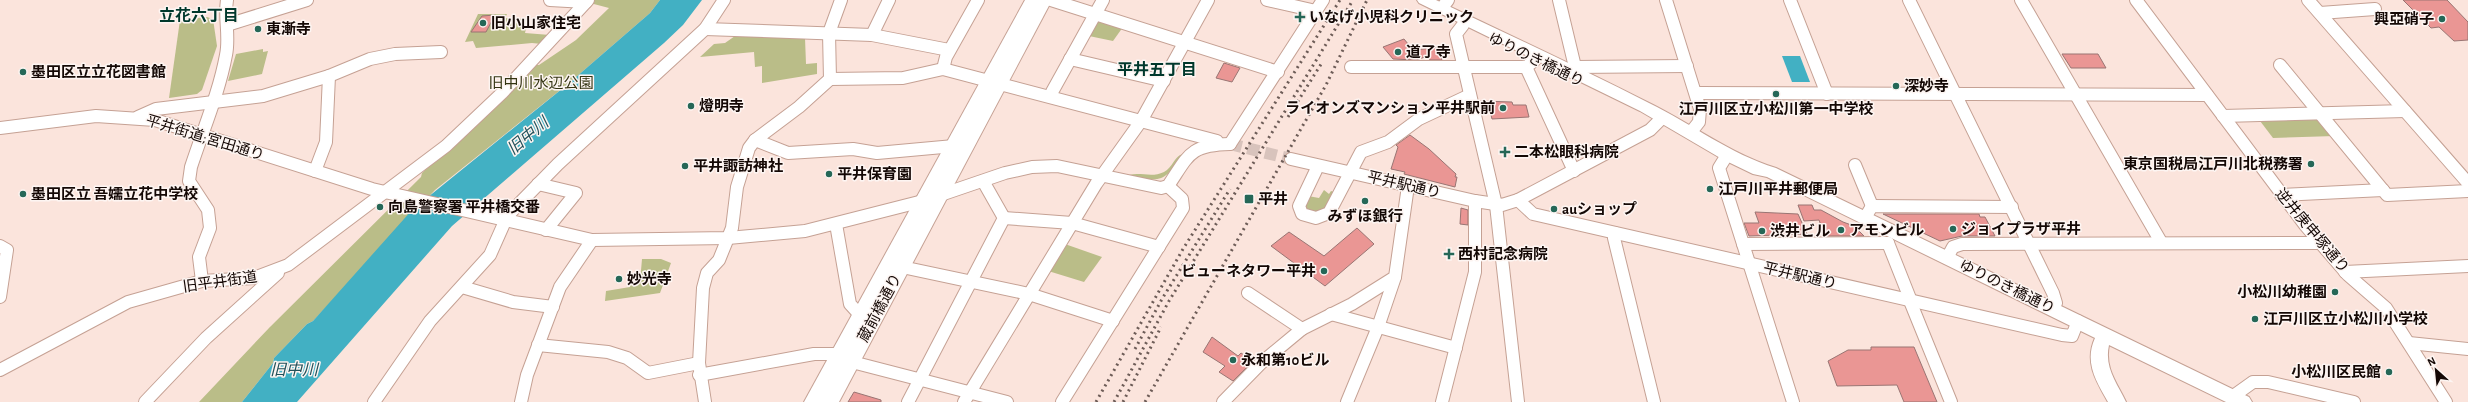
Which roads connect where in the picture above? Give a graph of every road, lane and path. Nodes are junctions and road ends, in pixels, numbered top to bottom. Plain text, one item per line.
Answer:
1 (228, 0) edge
2 (307, 0) edge
3 (550, 0) edge
4 (724, 0) edge
5 (841, 0) edge
6 (890, 0) edge
7 (978, 0) edge
8 (1032, 0) edge
9 (1045, 0) edge
10 (1051, 0) edge
11 (1103, 0) edge
12 (1208, 0) edge
13 (1267, 0) edge
14 (1323, 0) edge
15 (1411, 0) edge
16 (1424, 0) edge
17 (1559, 0) edge
18 (1666, 0) edge
19 (1790, 0) edge
20 (1909, 0) edge
21 (2021, 0) edge
22 (2136, 0) edge
23 (2308, 0) edge
24 (2363, 0) edge
25 (587, 1) edge
26 (1445, 4) edge
27 (1316, 11) junction
28 (2320, 13) junction
29 (1095, 15) junction
30 (227, 25) junction
31 (1463, 25) junction
32 (705, 29) junction
33 (829, 33) junction
34 (872, 35) junction
35 (1185, 43) junction
36 (949, 50) junction
37 (441, 52) dead end
38 (1070, 59) junction
39 (1531, 63) junction
40 (2280, 65) dead end
41 (1687, 66) junction
42 (1351, 67) dead end
43 (1464, 67) junction
44 (943, 69) junction
45 (1574, 69) junction
46 (1278, 72) junction
47 (329, 76) junction
48 (830, 79) junction
49 (1164, 81) junction
50 (994, 83) junction
51 (1696, 93) junction
52 (1828, 94) junction
53 (1470, 95) junction
54 (1957, 95) junction
55 (2076, 95) junction
56 (2207, 95) junction
57 (1052, 97) junction
58 (213, 101) junction
59 (2406, 111) junction
60 (2319, 113) junction
61 (2223, 116) junction
62 (138, 117) junction
63 (1662, 118) junction
64 (1141, 121) junction
65 (0, 128) edge
66 (1182, 131) junction
67 (1694, 134) junction
68 (202, 136) junction
69 (755, 140) junction
70 (1230, 144) junction
71 (954, 146) junction
72 (1191, 153) junction
73 (1727, 154) junction
74 (1291, 159) tunnel mouth
75 (1855, 165) dead end
76 (1318, 166) junction
77 (315, 171) junction
78 (1574, 171) junction
79 (1770, 172) junction
80 (1348, 173) junction
81 (1102, 174) junction
82 (984, 181) junction
83 (2468, 183) edge
84 (538, 184) junction
85 (1168, 186) junction
86 (1408, 186) junction
87 (2383, 190) junction
88 (2468, 191) edge
89 (935, 192) junction
90 (385, 193) junction
91 (2281, 195) junction
92 (1518, 200) junction
93 (1475, 201) junction
94 (1496, 205) junction
95 (2012, 207) junction
96 (926, 208) junction
97 (1868, 212) junction
98 (1004, 218) junction
99 (506, 219) junction
100 (1072, 223) junction
101 (836, 224) junction
102 (546, 230) junction
103 (1615, 233) junction
104 (728, 238) junction
105 (1891, 238) junction
106 (592, 240) junction
107 (2161, 242) junction
108 (2321, 243) junction
109 (1743, 244) junction
110 (2030, 244) junction
111 (0, 246) edge
112 (1159, 247) junction
113 (1948, 258) junction
114 (288, 264) junction
115 (1749, 264) junction
116 (2468, 266) edge
117 (902, 267) junction
118 (2345, 272) junction
119 (1395, 277) junction
120 (202, 281) junction
121 (970, 282) junction
122 (462, 287) junction
123 (1248, 293) dead end
124 (1029, 294) junction
125 (0, 296) edge
126 (1911, 301) junction
127 (553, 307) junction
128 (2053, 310) junction
129 (1331, 314) junction
130 (860, 315) junction
131 (1113, 321) junction
132 (2078, 322) junction
133 (1378, 326) junction
134 (1302, 329) junction
135 (2105, 334) junction
136 (2408, 343) junction
137 (538, 345) junction
138 (1456, 348) junction
139 (2468, 349) edge
140 (846, 358) junction
141 (699, 369) junction
142 (0, 370) edge
143 (920, 379) junction
144 (968, 396) edge
145 (2236, 400) edge
146 (146, 402) edge
147 (374, 402) edge
148 (521, 402) edge
149 (705, 402) edge
150 (813, 402) edge
151 (830, 402) edge
152 (908, 402) edge
153 (1008, 402) edge
154 (1062, 402) edge
155 (1223, 402) edge
156 (1347, 402) edge
157 (1442, 402) edge
158 (1518, 402) edge
159 (1654, 402) edge
160 (1793, 402) edge
161 (1951, 402) edge
162 (2117, 402) edge
163 (2354, 402) edge
164 (2446, 402) edge

1 - 30 street
2 - 30 street
3 - 25 street
4 - 32 street
5 - 33 street
6 - 34 street
7 - 36 street
8 - 50 main road
9 - 50 main road
10 - 29 street
11 - 29 street
12 - 35 street
13 - 27 street
14 - 27 street
15 - 31 main road, ゆりのき橋通り
16 - 26 main road, ゆりのき橋通り
17 - 45 street
18 - 41 street
19 - 52 street
20 - 54 street
21 - 55 street
22 - 56 street, 逆井庚申塚通り
23 - 28 street
24 - 28 street
25 - 90 street, 旧平井街道
26 - 45 main road, ゆりのき橋通り
27 - 46 street
28 - 59 street
29 - 35 street
29 - 38 street
30 - 58 street
31 - 39 main road, ゆりのき橋通り
31 - 43 street
32 - 33 street
32 - 84 street
33 - 34 street
33 - 48 street
34 - 36 street
35 - 46 street
35 - 49 street
36 - 44 street
37 - 47 street
38 - 49 street
38 - 57 street
39 - 43 street
39 - 63 main road, ゆりのき橋通り
39 - 78 street
40 - 60 street
41 - 45 street
41 - 51 street
42 - 43 street
43 - 53 street
44 - 48 street
44 - 50 street
45 - 63 main road, ゆりのき橋通り
46 - 70 street
47 - 58 street
47 - 77 street
48 - 69 street
49 - 64 street
50 - 57 street
50 - 71 main road
50 - 89 main road
51 - 52 street
51 - 67 street
52 - 54 street
53 - 80 street
53 - 94 street
54 - 55 street
54 - 95 street
55 - 56 street
55 - 107 street
56 - 61 street, 逆井庚申塚通り
57 - 64 street
58 - 62 street
58 - 68 street
59 - 60 street
59 - 83 street
60 - 61 street
60 - 87 street
61 - 91 street, 逆井庚申塚通り
62 - 65 street, 平井街道;宮田通り
62 - 68 street, 平井街道;宮田通り
63 - 67 main road, ゆりのき橋通り
63 - 78 street, 平井駅通り
64 - 66 street
64 - 81 street
66 - 70 street
66 - 72 street
67 - 73 main road
67 - 79 main road
68 - 77 street, 平井街道;宮田通り
68 - 120 street
69 - 71 street
69 - 104 street
70 - 72 street
71 - 89 main road
72 - 85 street
73 - 79 main road
73 - 109 street
74 - 76 street, 平井駅通り
75 - 97 street
76 - 80 street, 平井駅通り
76 - 80 street
77 - 90 street, 平井街道;宮田通り
78 - 92 street, 平井駅通り
79 - 97 main road, ゆりのき橋通り
80 - 86 street, 平井駅通り
81 - 82 street
81 - 85 street
81 - 100 street
82 - 89 street
82 - 98 street
84 - 99 street
84 - 102 street
85 - 112 street
86 - 93 street, 平井駅通り
86 - 119 street
87 - 88 street
87 - 91 street
89 - 96 main road
90 - 99 street, 平井街道;宮田通り
90 - 114 street, 旧平井街道
91 - 108 street, 逆井庚申塚通り
92 - 94 street, 平井駅通り
92 - 103 street, 平井駅通り
93 - 94 street, 平井駅通り
93 - 138 street
94 - 158 street
95 - 97 street
95 - 110 street
96 - 101 street, 平井街道;宮田通り
96 - 117 main road, 蔵前橋通り
96 - 130 main road, 蔵前橋通り
97 - 105 main road, ゆりのき橋通り
98 - 100 street
98 - 121 street
99 - 102 street, 平井街道;宮田通り
99 - 122 street
100 - 112 street
100 - 124 street
101 - 104 street, 平井街道;宮田通り
101 - 130 street
102 - 106 street, 平井街道;宮田通り
103 - 115 street, 平井駅通り
103 - 159 street
104 - 106 street, 平井街道;宮田通り
104 - 141 street
105 - 109 street
105 - 113 main road, ゆりのき橋通り
105 - 126 street
106 - 127 street
107 - 108 street
107 - 110 street
108 - 118 street, 逆井庚申塚通り
109 - 115 street
110 - 113 street
110 - 128 street
111 - 125 street
112 - 131 street
113 - 128 main road, ゆりのき橋通り
114 - 120 street, 旧平井街道
114 - 146 street
115 - 126 street, 平井駅通り
115 - 160 street
116 - 118 street
117 - 121 street
117 - 140 main road, 蔵前橋通り
118 - 136 street, 逆井庚申塚通り
119 - 129 street
119 - 133 street
120 - 142 street, 旧平井街道
121 - 124 street
121 - 143 street
122 - 127 street
122 - 147 street
123 - 134 street
124 - 131 street
124 - 144 street
126 - 132 street, 平井駅通り
126 - 161 street
127 - 137 street
128 - 132 main road, ゆりのき橋通り
129 - 133 street
129 - 134 street
130 - 140 main road, 蔵前橋通り
131 - 154 street
132 - 135 main road, ゆりのき橋通り
133 - 138 street
133 - 156 street
134 - 155 street
135 - 145 main road, ゆりのき橋通り
135 - 162 main road
136 - 139 street
136 - 164 street, 逆井庚申塚通り
137 - 141 street
137 - 148 street
138 - 157 street
140 - 141 street
140 - 143 street
140 - 150 main road, 蔵前橋通り
140 - 151 main road, 蔵前橋通り
141 - 149 street
143 - 144 street
143 - 152 street
144 - 153 street
145 - 163 street

